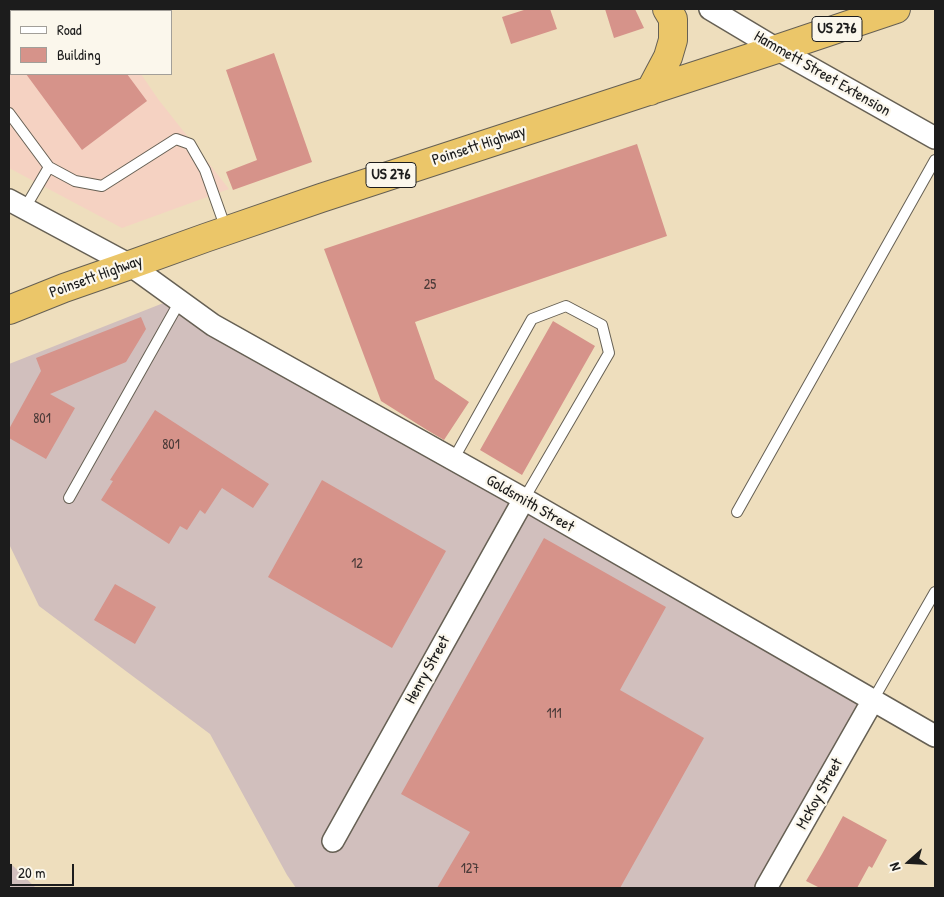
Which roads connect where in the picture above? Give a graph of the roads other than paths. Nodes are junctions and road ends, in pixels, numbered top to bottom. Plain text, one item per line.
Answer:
1 (666, 9) edge
2 (710, 9) edge
3 (896, 9) edge
4 (862, 15) edge
5 (777, 49) junction
6 (650, 91) junction
7 (9, 113) edge
8 (935, 138) edge
9 (935, 160) edge
10 (49, 167) junction
11 (17, 204) edge
12 (226, 230) junction
13 (130, 266) junction
14 (180, 301) junction
15 (9, 310) edge
16 (453, 460) junction
17 (69, 498) dead end
18 (524, 499) junction
19 (737, 512) dead end
20 (935, 592) edge
21 (873, 700) junction
22 (935, 736) edge
23 (333, 841) dead end
24 (766, 888) edge

1 - 6 highway
2 - 5 street, Hammett Street Extension
3 - 4 highway, Poinsett Highway / US 276
4 - 5 highway, Poinsett Highway / US 276
5 - 6 highway, Poinsett Highway / US 276
5 - 8 street, Hammett Street Extension
6 - 12 highway, Poinsett Highway / US 276
7 - 10 lane
9 - 19 lane
10 - 11 lane
10 - 12 lane
11 - 13 street, Goldsmith Street
12 - 13 highway, Poinsett Highway / US 276
13 - 14 street, Goldsmith Street
13 - 15 highway, Poinsett Highway / US 276
14 - 16 street, Goldsmith Street
14 - 17 lane
16 - 18 street, Goldsmith Street
16 - 18 lane
18 - 21 street, Goldsmith Street
18 - 23 street, Henry Street
20 - 21 lane
21 - 22 street, Goldsmith Street
21 - 24 street, McKoy Street

